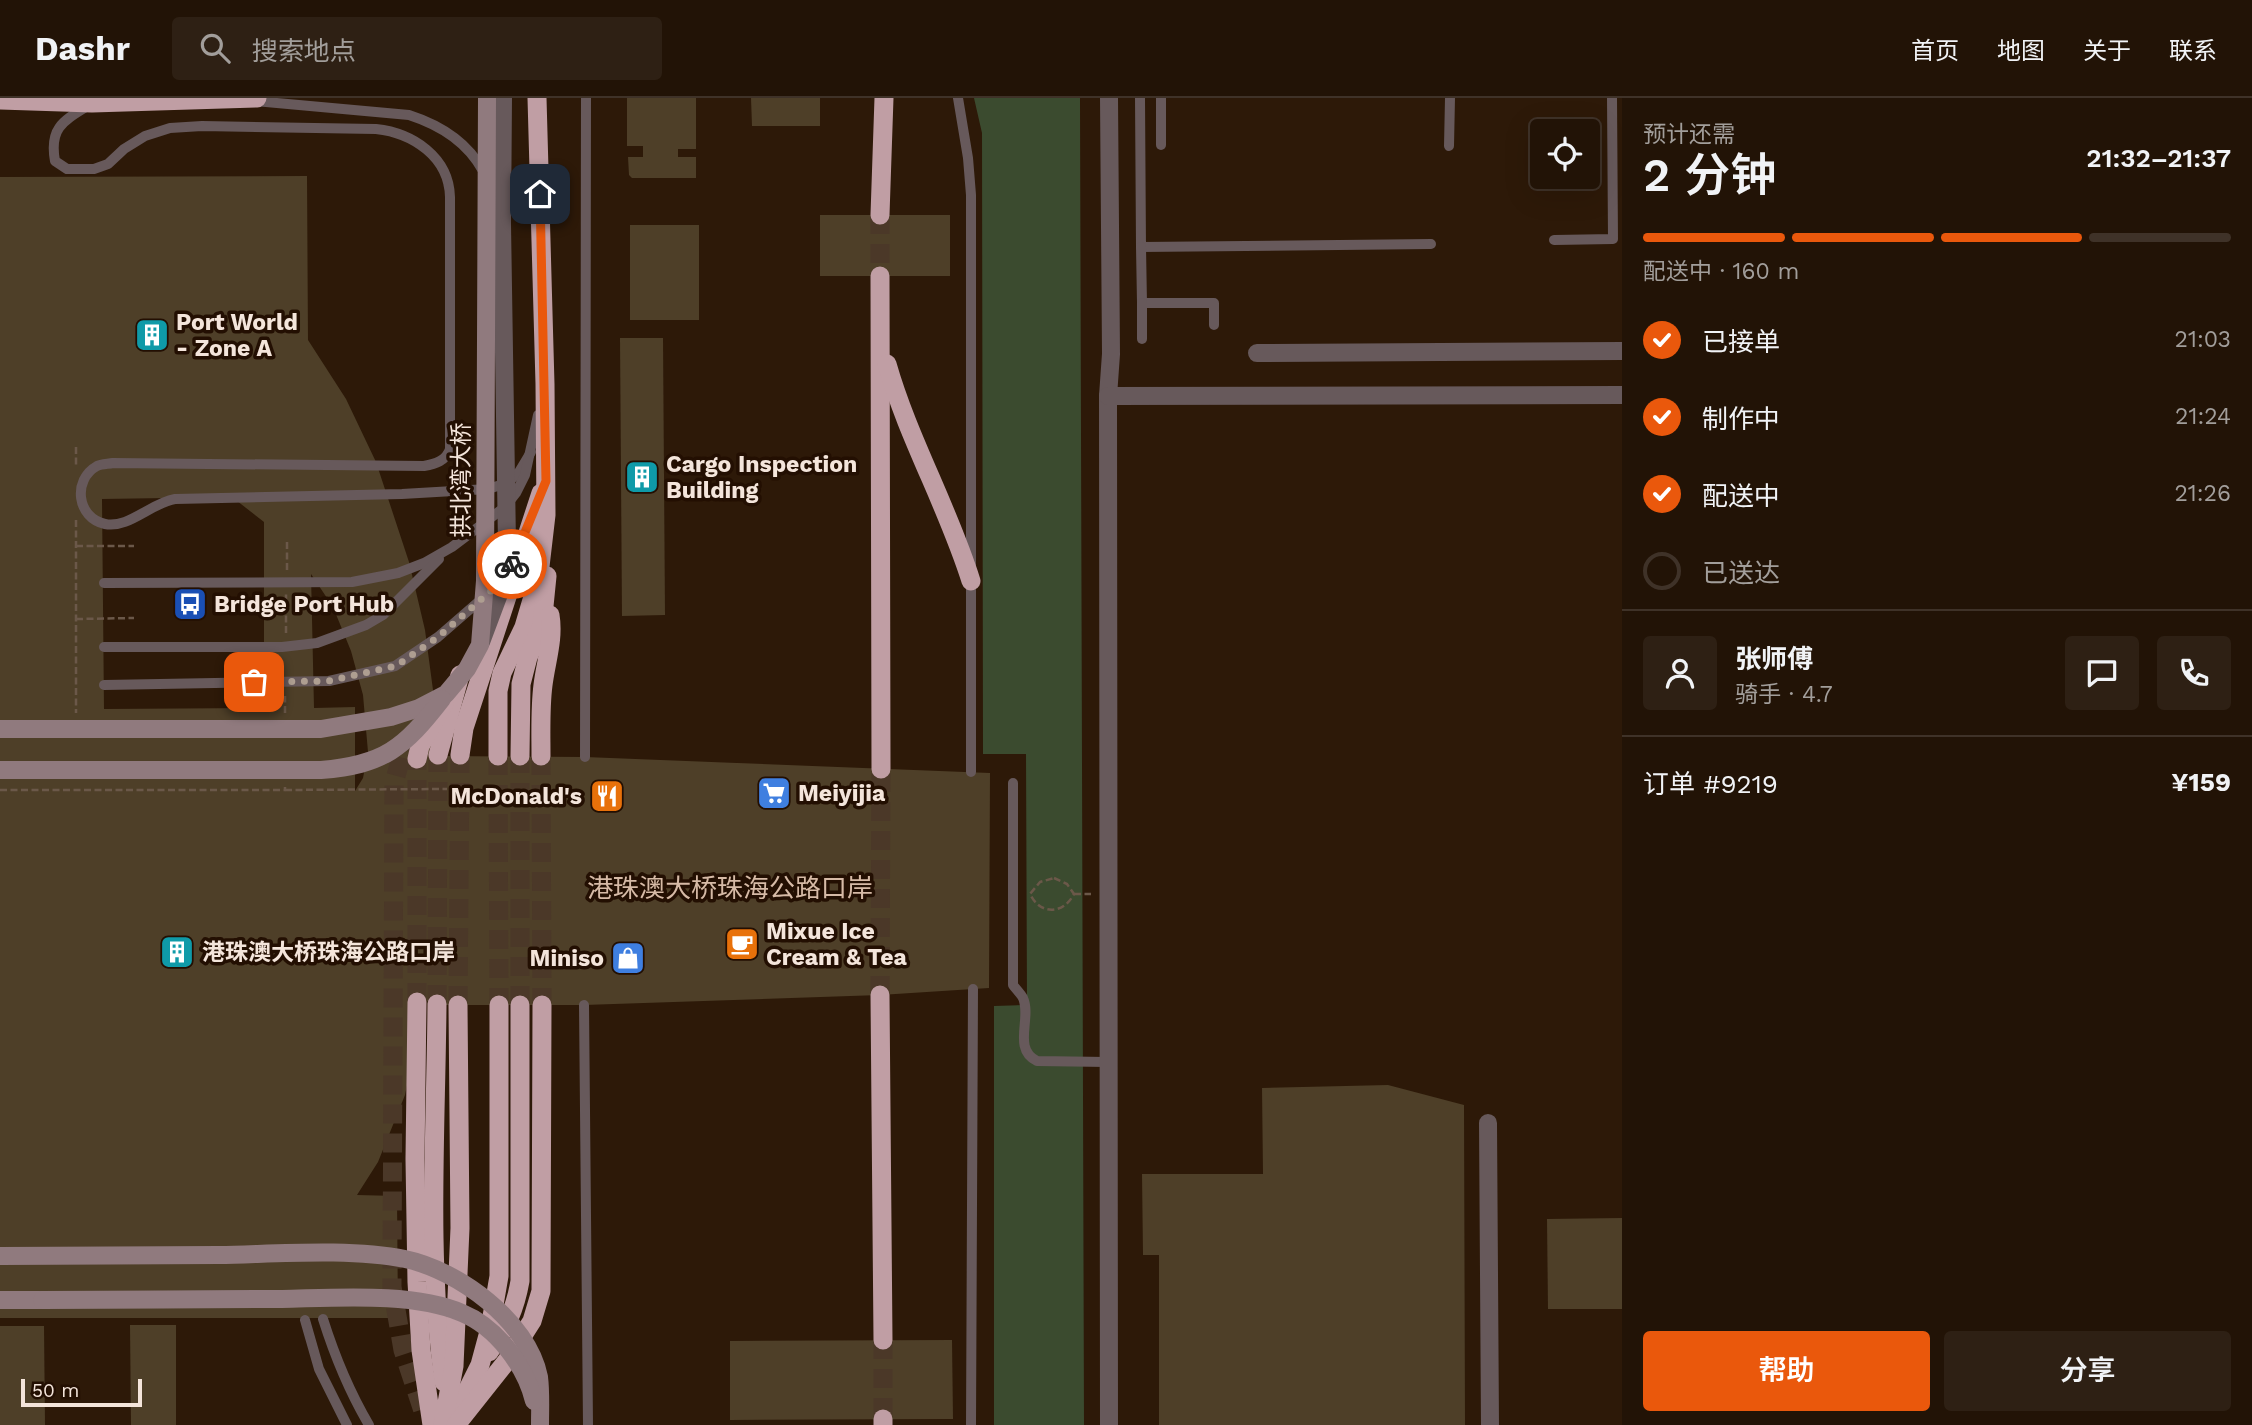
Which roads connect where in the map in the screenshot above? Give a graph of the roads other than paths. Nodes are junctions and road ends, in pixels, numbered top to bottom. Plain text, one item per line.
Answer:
1 (487, 98) edge
2 (503, 98) edge
3 (537, 98) edge
4 (586, 98) edge
5 (884, 98) edge
6 (958, 98) edge
7 (1109, 98) edge
8 (1140, 98) edge
9 (1161, 98) edge
10 (1450, 98) edge
11 (1612, 98) edge
12 (248, 99) edge
13 (0, 100) edge
14 (93, 103) junction
15 (1161, 145) dead end
16 (1449, 146) dead end
17 (880, 215) tunnel mouth
18 (502, 224) junction
19 (1554, 240) dead end
20 (1431, 244) dead end
21 (1141, 247) junction
22 (880, 276) tunnel mouth
23 (1142, 303) junction
24 (1214, 325) dead end
25 (880, 336) junction
26 (1142, 339) dead end
27 (1622, 351) edge
28 (1256, 353) dead end
29 (545, 384) junction
30 (1622, 395) edge
31 (1108, 396) junction
32 (531, 452) junction
33 (540, 512) junction
34 (452, 547) junction
35 (508, 576) junction
36 (971, 581) junction
37 (103, 583) dead end
38 (547, 594) junction
39 (480, 645) junction
40 (104, 647) dead end
41 (461, 671) junction
42 (104, 685) dead end
43 (446, 694) junction
44 (0, 729) edge
45 (438, 755) tunnel mouth
46 (460, 755) tunnel mouth
47 (498, 756) tunnel mouth
48 (520, 756) tunnel mouth
49 (541, 756) tunnel mouth
50 (585, 757) dead end
51 (417, 759) tunnel mouth
52 (881, 769) tunnel mouth
53 (0, 770) edge
54 (971, 772) dead end
55 (1013, 783) dead end
56 (973, 989) dead end
57 (880, 995) tunnel mouth
58 (458, 1005) tunnel mouth
59 (499, 1005) tunnel mouth
60 (520, 1005) tunnel mouth
61 (542, 1005) tunnel mouth
62 (584, 1005) dead end
63 (1107, 1062) junction
64 (1488, 1123) dead end
65 (0, 1256) edge
66 (0, 1300) edge
67 (323, 1319) dead end
68 (305, 1320) dead end
69 (883, 1340) tunnel mouth
70 (480, 1365) junction
71 (447, 1401) junction
72 (347, 1425) edge
73 (369, 1425) edge
74 (432, 1425) edge
75 (443, 1425) edge
76 (454, 1425) edge
77 (540, 1425) edge
78 (588, 1425) edge
79 (971, 1425) edge
80 (1109, 1425) edge
81 (1490, 1425) edge

1 - 39 main road, 拱北湾大桥, bridge
2 - 18 street, bridge
3 - 29 highway
4 - 50 lane
5 - 17 highway
6 - 36 lane
7 - 31 street
8 - 21 lane
9 - 15 lane
10 - 16 lane
11 - 19 lane
12 - 14 highway
12 - 18 lane
13 - 14 highway
14 - 32 lane
18 - 39 street, bridge
20 - 21 lane
21 - 23 lane
22 - 25 highway
23 - 24 lane
23 - 26 lane
25 - 36 highway
25 - 52 highway
27 - 28 street
29 - 32 lane
29 - 33 highway
30 - 31 street
31 - 63 street
32 - 34 lane
33 - 35 highway
33 - 38 highway
33 - 46 highway
33 - 47 highway
34 - 37 lane
34 - 40 lane
35 - 41 highway
35 - 42 lane
36 - 54 lane
38 - 48 highway
38 - 49 highway
39 - 43 main road, 拱北湾大桥, bridge
41 - 45 highway
41 - 51 highway
43 - 44 main road, 拱北湾大桥, bridge
43 - 53 main road, bridge
55 - 63 lane
56 - 79 lane
57 - 69 highway
58 - 71 highway
59 - 70 highway
60 - 70 highway
61 - 76 highway
62 - 78 lane
63 - 80 street
64 - 81 street
65 - 77 main road, bridge
66 - 77 main road, bridge
67 - 73 lane
68 - 72 lane
70 - 76 highway
71 - 74 highway
71 - 75 highway

